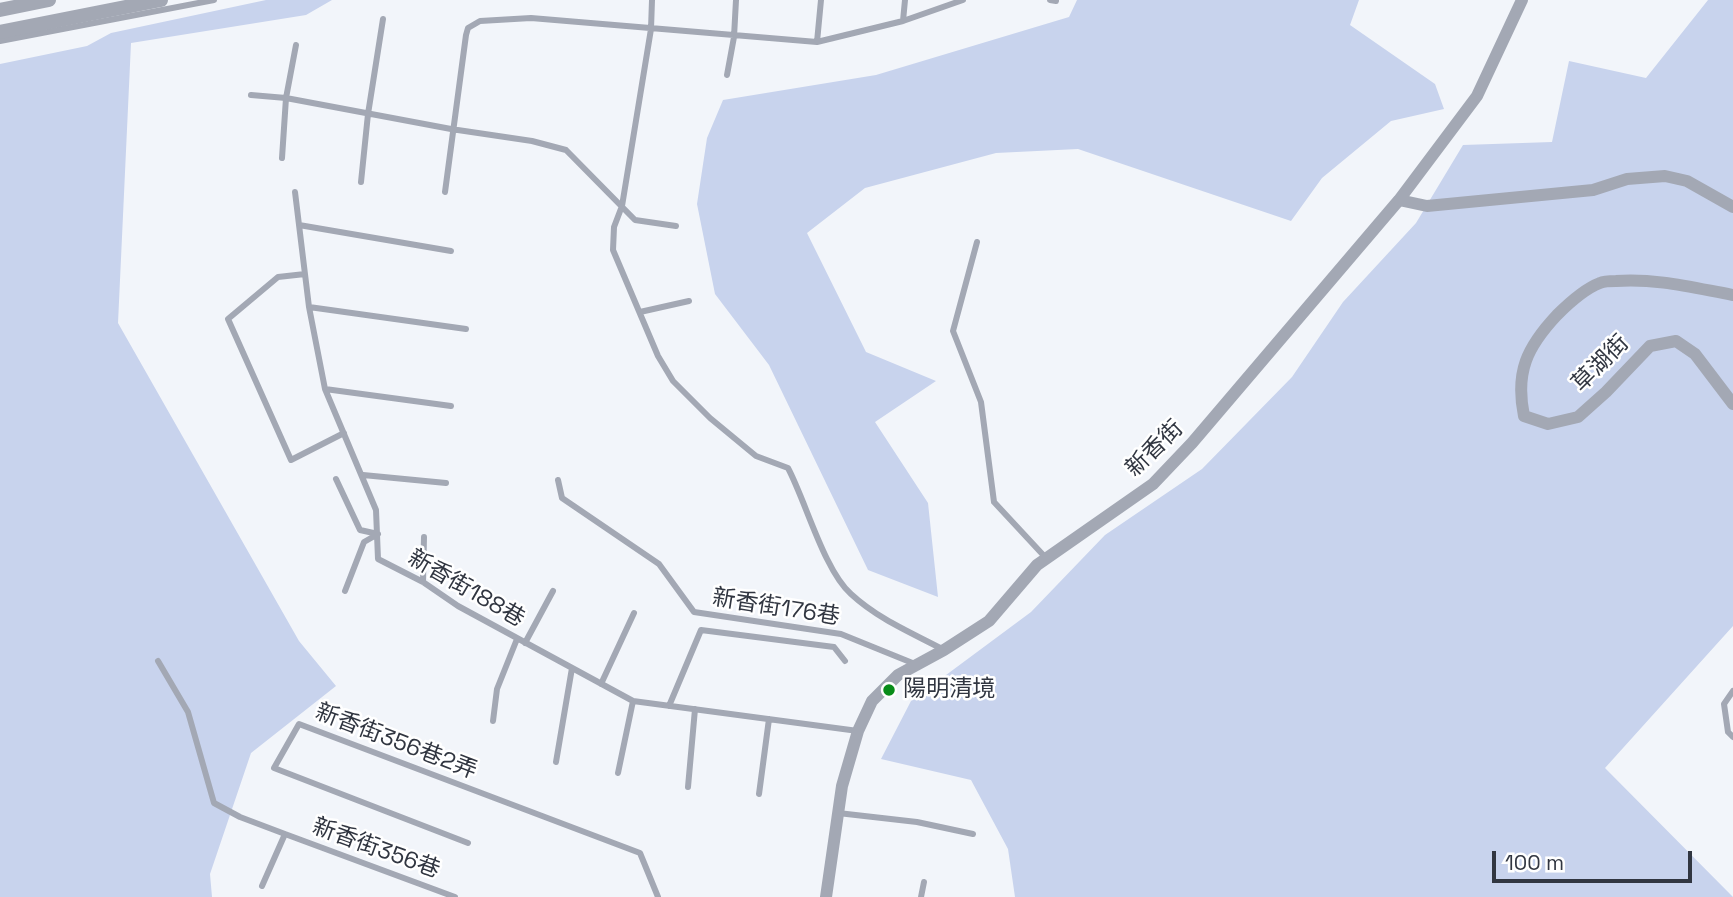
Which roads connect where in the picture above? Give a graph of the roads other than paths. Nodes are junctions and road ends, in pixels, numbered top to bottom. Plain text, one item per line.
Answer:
1 (49, 0) edge
2 (161, 0) edge
3 (214, 0) edge
4 (652, 0) edge
5 (736, 0) edge
6 (821, 0) edge
7 (905, 0) edge
8 (962, 0) edge
9 (1051, 0) edge
10 (1522, 0) edge
11 (1056, 1) edge
12 (0, 10) edge
13 (383, 19) dead end
14 (903, 21) junction
15 (651, 29) junction
16 (0, 32) edge
17 (734, 37) junction
18 (0, 41) edge
19 (817, 42) junction
20 (296, 45) dead end
21 (727, 75) dead end
22 (251, 95) dead end
23 (286, 98) junction
24 (368, 114) junction
25 (451, 129) junction
26 (282, 158) dead end
27 (361, 182) dead end
28 (295, 192) dead end
29 (444, 192) dead end
30 (1399, 200) junction
31 (622, 206) junction
32 (1733, 207) edge
33 (299, 225) junction
34 (676, 226) dead end
35 (977, 242) dead end
36 (451, 251) dead end
37 (305, 274) junction
38 (1733, 295) edge
39 (689, 301) dead end
40 (309, 307) junction
41 (640, 312) junction
42 (466, 329) dead end
43 (325, 389) junction
44 (1733, 404) edge
45 (451, 406) dead end
46 (344, 433) junction
47 (363, 475) junction
48 (336, 479) dead end
49 (558, 480) dead end
50 (446, 483) dead end
51 (377, 534) junction
52 (424, 537) dead end
53 (1047, 560) junction
54 (423, 582) junction
55 (345, 591) dead end
56 (553, 591) dead end
57 (634, 613) dead end
58 (517, 639) junction
59 (525, 643) junction
60 (944, 650) junction
61 (158, 661) dead end
62 (845, 661) dead end
63 (916, 665) junction
64 (572, 668) junction
65 (601, 684) junction
66 (1733, 691) edge
67 (633, 701) junction
68 (669, 706) junction
69 (695, 709) junction
70 (769, 719) junction
71 (493, 721) dead end
72 (858, 731) junction
73 (1733, 737) edge
74 (556, 762) dead end
75 (618, 772) dead end
76 (688, 787) dead end
77 (760, 794) dead end
78 (838, 813) junction
79 (285, 834) junction
80 (973, 834) dead end
81 (468, 843) dead end
82 (924, 883) dead end
83 (262, 886) dead end
84 (455, 897) edge
85 (658, 897) edge
86 (826, 897) edge
87 (922, 897) edge

1 - 12 street
2 - 16 street
3 - 18 lane
4 - 15 lane
5 - 17 lane
6 - 19 lane
7 - 14 lane
8 - 14 lane
9 - 11 lane
10 - 30 street, 新香街
13 - 24 lane
14 - 19 lane
15 - 17 lane
15 - 25 lane
15 - 31 lane
17 - 19 lane
17 - 21 lane
20 - 23 lane
22 - 23 lane
23 - 24 lane
23 - 26 lane
24 - 25 lane
24 - 27 lane
25 - 29 lane
25 - 31 lane
28 - 33 lane, 新香街188巷
30 - 32 street
30 - 53 street, 新香街
31 - 34 lane
31 - 41 lane
33 - 36 lane
33 - 37 lane, 新香街188巷
35 - 53 lane
37 - 40 lane, 新香街188巷
37 - 46 lane
38 - 44 street, 草湖街
39 - 41 lane
40 - 42 lane
40 - 43 lane, 新香街188巷
41 - 60 lane
43 - 45 lane
43 - 46 lane, 新香街188巷
46 - 47 lane, 新香街188巷
47 - 50 lane
47 - 51 lane, 新香街188巷
48 - 51 lane
49 - 63 lane, 新香街176巷
51 - 54 lane, 新香街188巷
51 - 55 lane
52 - 54 lane
53 - 60 street, 新香街
54 - 58 lane, 新香街188巷
56 - 59 lane
57 - 65 lane
58 - 59 lane, 新香街188巷
58 - 71 lane
59 - 64 lane, 新香街188巷
60 - 63 street, 新香街
61 - 79 lane, 新香街356巷
62 - 68 lane
63 - 72 street, 新香街
64 - 65 lane, 新香街188巷
64 - 74 lane
65 - 67 lane, 新香街188巷
66 - 73 lane
67 - 68 lane, 新香街188巷
67 - 75 lane
68 - 69 lane, 新香街188巷
69 - 70 lane, 新香街188巷
69 - 76 lane
70 - 72 lane, 新香街188巷
70 - 77 lane
72 - 78 street, 新香街
78 - 80 lane
78 - 86 street, 新香街
79 - 83 lane, 新香街356巷
79 - 84 lane, 新香街356巷
81 - 85 lane, 新香街356巷2弄
82 - 87 lane

